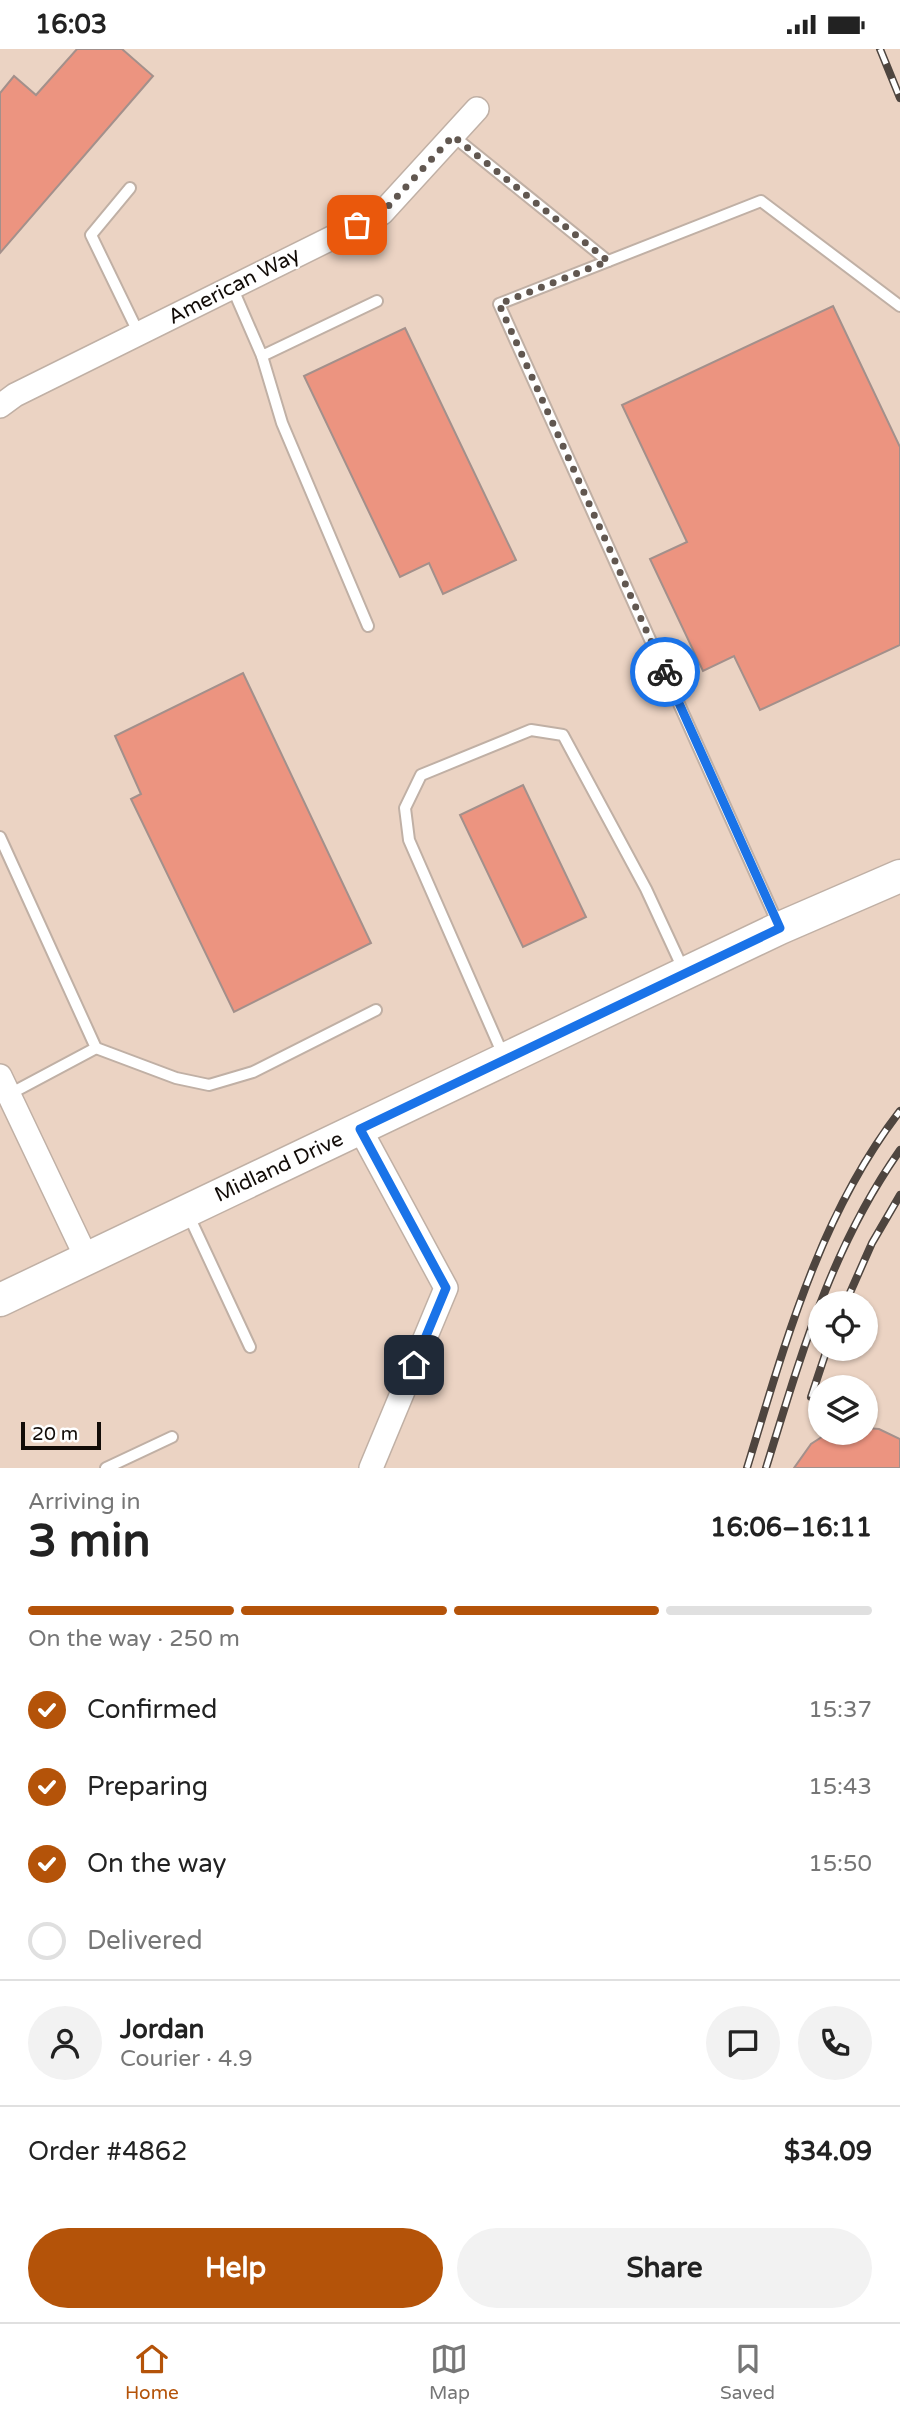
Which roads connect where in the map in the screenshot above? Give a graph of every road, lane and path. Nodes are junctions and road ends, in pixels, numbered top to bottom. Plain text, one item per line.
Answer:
1 (477, 109) dead end
2 (453, 136) junction
3 (130, 188) dead end
4 (608, 261) junction
5 (232, 287) junction
6 (377, 301) dead end
7 (900, 306) edge
8 (139, 334) junction
9 (262, 356) junction
10 (0, 406) edge
11 (368, 626) dead end
12 (0, 837) edge
13 (900, 876) edge
14 (780, 928) junction
15 (685, 973) junction
16 (376, 1010) dead end
17 (96, 1048) junction
18 (505, 1059) junction
19 (3, 1089) edge
20 (360, 1129) junction
21 (187, 1211) junction
22 (87, 1259) junction
23 (0, 1300) edge
24 (250, 1347) dead end
25 (172, 1437) dead end
26 (106, 1468) edge
27 (371, 1468) edge

1 - 2 street, American Way
2 - 4 lane
2 - 5 street, American Way
3 - 8 lane
4 - 7 lane
4 - 14 lane
5 - 8 street, American Way
5 - 9 lane
6 - 9 lane
8 - 10 street, American Way
9 - 11 lane
12 - 17 lane
13 - 14 street, Midland Drive
14 - 15 street, Midland Drive
15 - 18 street, Midland Drive
15 - 18 lane
16 - 17 lane
17 - 19 lane
18 - 20 street, Midland Drive
19 - 22 street
20 - 21 street, Midland Drive
20 - 27 street
21 - 22 street, Midland Drive
21 - 24 lane
22 - 23 street, Midland Drive
25 - 26 lane

